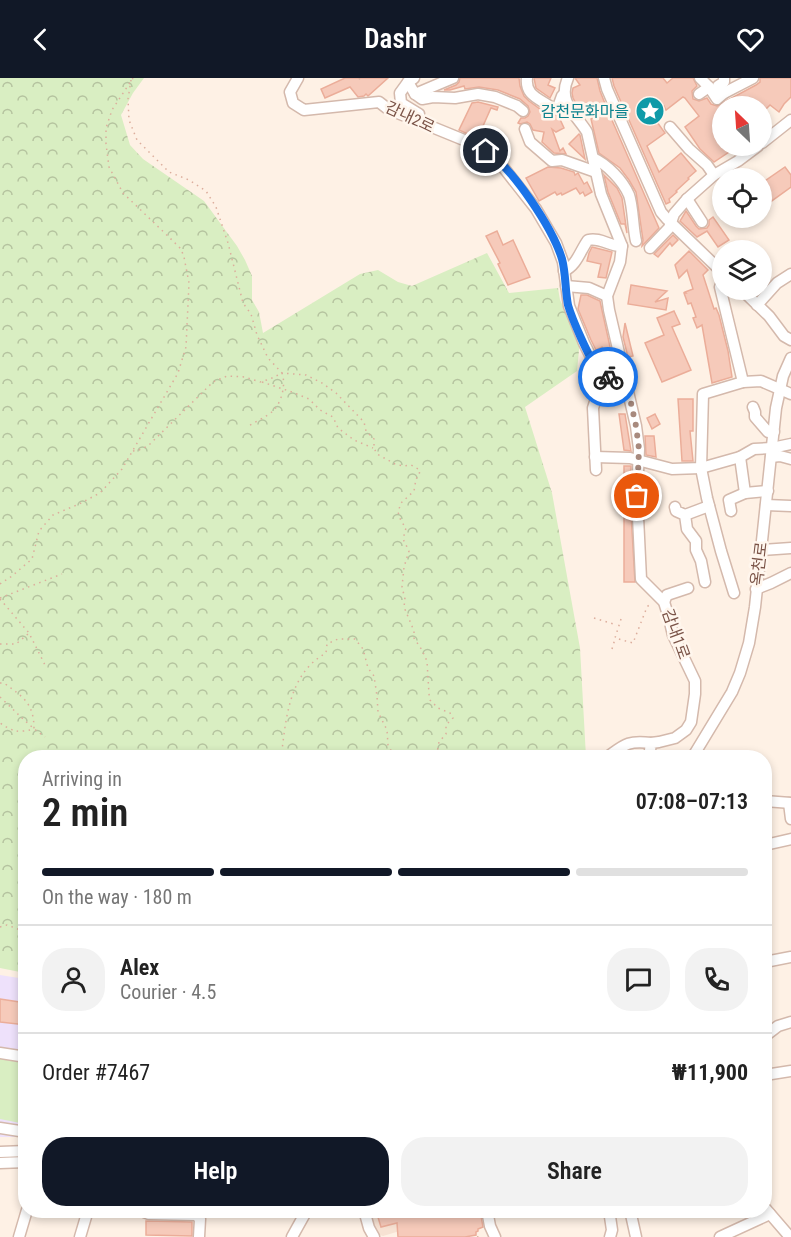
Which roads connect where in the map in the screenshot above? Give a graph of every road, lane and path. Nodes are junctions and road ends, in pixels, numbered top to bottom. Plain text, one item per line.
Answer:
1 (298, 78) edge
2 (359, 78) edge
3 (453, 78) edge
4 (568, 78) edge
5 (604, 78) edge
6 (700, 78) edge
7 (724, 78) edge
8 (753, 78) edge
9 (132, 79) edge
10 (411, 80) edge
11 (735, 82) edge
12 (362, 83) dead end
13 (527, 83) edge
14 (724, 93) junction
15 (415, 94) junction
16 (564, 94) junction
17 (791, 120) edge
18 (419, 122) junction
19 (670, 127) dead end
20 (525, 129) dead end
21 (772, 135) edge
22 (745, 156) edge
23 (593, 159) junction
24 (726, 168) edge
25 (596, 172) junction
26 (712, 172) edge
27 (712, 177) edge
28 (687, 199) junction
29 (670, 222) junction
30 (702, 222) dead end
31 (636, 242) dead end
32 (622, 246) junction
33 (651, 248) dead end
34 (712, 262) edge
35 (564, 271) junction
36 (791, 274) edge
37 (566, 286) junction
38 (607, 296) junction
39 (723, 300) edge
40 (752, 300) edge
41 (757, 305) junction
42 (791, 340) edge
43 (790, 362) edge
44 (282, 373) junction
45 (604, 374) junction
46 (787, 377) edge
47 (626, 380) junction
48 (260, 381) junction
49 (743, 382) junction
50 (284, 389) junction
51 (780, 389) junction
52 (791, 394) edge
53 (753, 407) dead end
54 (247, 427) dead end
55 (774, 432) junction
56 (791, 444) edge
57 (374, 448) junction
58 (132, 451) junction
59 (772, 453) junction
60 (595, 457) junction
61 (740, 457) junction
62 (791, 459) edge
63 (638, 461) junction
64 (701, 468) junction
65 (596, 470) dead end
66 (768, 491) junction
67 (745, 493) junction
68 (766, 505) junction
69 (709, 506) junction
70 (791, 506) edge
71 (675, 507) dead end
72 (731, 511) dead end
73 (685, 515) junction
74 (791, 548) edge
75 (761, 550) junction
76 (791, 573) edge
77 (62, 574) dead end
78 (705, 582) dead end
79 (0, 584) edge
80 (688, 588) dead end
81 (756, 589) junction
82 (734, 593) dead end
83 (0, 598) edge
84 (661, 599) junction
85 (594, 618) dead end
86 (621, 619) dead end
87 (618, 625) junction
88 (29, 633) junction
89 (615, 638) junction
90 (0, 644) edge
91 (612, 649) dead end
92 (45, 665) dead end
93 (0, 683) edge
94 (0, 697) edge
95 (0, 723) edge
96 (34, 729) junction
97 (45, 737) dead end
98 (651, 743) junction
99 (282, 750) edge
100 (391, 750) edge
101 (438, 750) edge
102 (616, 750) edge
103 (650, 750) edge
104 (697, 750) edge
105 (772, 802) edge
106 (790, 803) edge
107 (791, 819) edge
108 (791, 839) edge
109 (772, 843) edge
110 (0, 927) edge
111 (18, 929) edge
112 (791, 957) edge
113 (772, 961) edge
114 (791, 1022) edge
115 (772, 1031) edge
116 (0, 1053) edge
117 (18, 1056) edge
118 (791, 1071) edge
119 (772, 1074) edge
120 (0, 1128) edge
121 (18, 1131) edge
122 (18, 1151) edge
123 (0, 1152) edge
124 (18, 1162) edge
125 (0, 1163) edge
126 (772, 1217) edge
127 (25, 1218) edge
128 (86, 1218) edge
129 (199, 1218) edge
130 (303, 1218) edge
131 (366, 1218) edge
132 (488, 1218) edge
133 (610, 1218) edge
134 (632, 1218) edge
135 (760, 1218) edge
136 (746, 1231) edge
137 (482, 1236) edge
138 (20, 1237) edge
139 (80, 1237) edge
140 (200, 1237) edge
141 (292, 1237) edge
142 (374, 1237) edge
143 (477, 1237) edge
144 (495, 1237) edge
145 (610, 1237) edge
146 (636, 1237) edge
147 (720, 1237) edge
148 (790, 1237) edge

1 - 18 street, 감내2로
2 - 12 path
3 - 15 street
4 - 16 street
5 - 29 street
6 - 14 street
7 - 14 street
8 - 11 street
9 - 44 path
9 - 58 path
10 - 15 street
10 - 18 street
11 - 14 street
13 - 15 street
13 - 16 street
16 - 23 street
17 - 21 street
18 - 35 street, 감내2로
19 - 26 street
20 - 25 street
22 - 24 street
23 - 25 street
23 - 31 street
25 - 32 street
27 - 28 street
28 - 29 street
28 - 30 street
29 - 33 street
29 - 34 street
32 - 35 street
32 - 38 street
35 - 37 street, 감내2로
36 - 41 street
37 - 38 street
37 - 45 street, 감내2로
38 - 47 street, 감내1로
39 - 49 street
40 - 41 street
41 - 42 street
43 - 46 street, 옥천로
44 - 48 path
44 - 50 path
44 - 57 path
45 - 47 street
45 - 60 street
46 - 51 street, 옥천로
47 - 63 street, 감내1로
48 - 50 path
48 - 58 path
49 - 51 street
49 - 64 street
50 - 54 path
50 - 57 path
51 - 52 street
51 - 55 street, 옥천로
53 - 55 street
55 - 59 street, 옥천로
56 - 59 street
57 - 101 path
58 - 79 path
59 - 61 street
59 - 62 street
59 - 66 street, 옥천로
60 - 63 street
60 - 65 street
61 - 64 street
61 - 67 street
63 - 64 street
63 - 84 street, 감내1로
64 - 69 street
66 - 67 street
66 - 68 street, 옥천로
67 - 72 street
68 - 70 street
68 - 75 street, 옥천로
69 - 73 street
69 - 82 street
71 - 73 street
73 - 78 street
74 - 75 street
75 - 81 street, 옥천로
76 - 81 street
77 - 83 path
80 - 84 street
81 - 104 street, 옥천로
83 - 88 path
84 - 89 path
84 - 98 street, 감내1로
85 - 87 path
86 - 87 path
87 - 89 path
88 - 90 path
88 - 92 path
89 - 91 path
93 - 96 path
94 - 96 path
95 - 96 path
96 - 97 path
98 - 102 street
98 - 103 street
99 - 100 path
105 - 106 street
106 - 107 street
108 - 109 street
110 - 111 path
112 - 113 street
114 - 115 street
116 - 117 street
118 - 119 street
120 - 121 street
122 - 123 street
124 - 125 street
126 - 148 street
127 - 138 street
128 - 139 street
129 - 140 street
130 - 141 street
131 - 142 street
132 - 144 street
133 - 145 street
134 - 146 street
135 - 136 street
136 - 147 street
137 - 143 path

